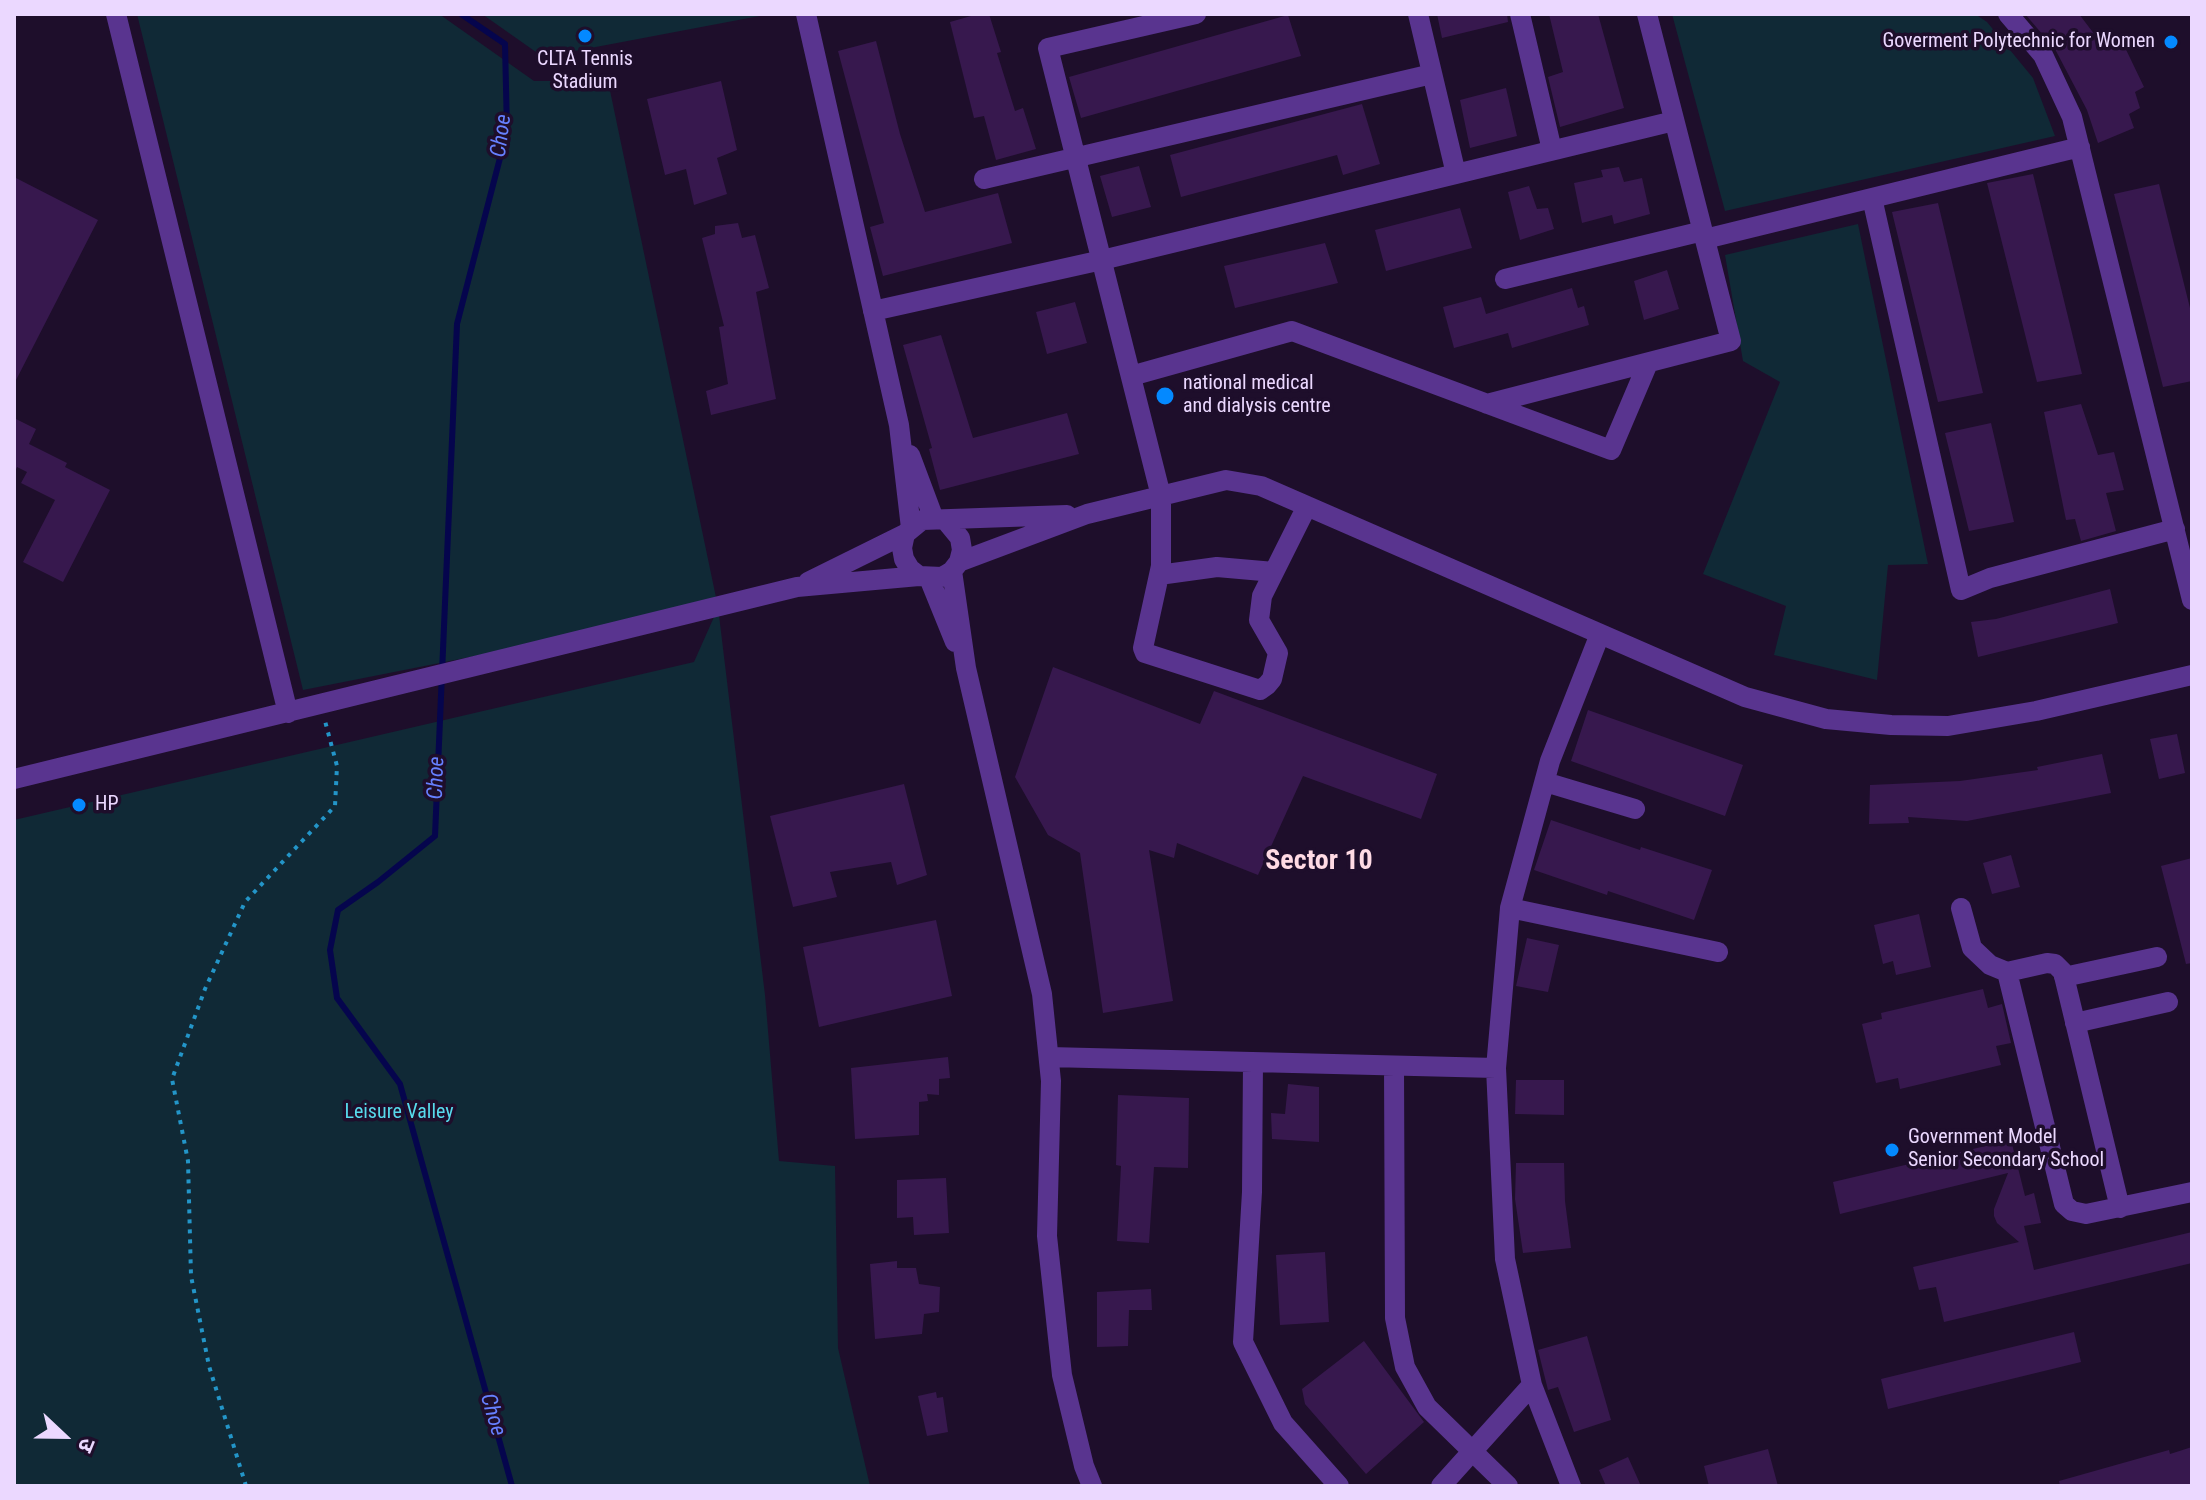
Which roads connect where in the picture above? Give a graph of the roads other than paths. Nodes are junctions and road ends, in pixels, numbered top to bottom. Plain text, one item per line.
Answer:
1 (116, 14) edge
2 (806, 14) edge
3 (1196, 14) edge
4 (1418, 14) edge
5 (1520, 14) edge
6 (1647, 14) edge
7 (2008, 14) edge
8 (1432, 74) junction
9 (1674, 121) junction
10 (2080, 147) junction
11 (1552, 150) junction
12 (1076, 157) junction
13 (1456, 174) junction
14 (984, 179) dead end
15 (1872, 198) junction
16 (1704, 235) junction
17 (1102, 260) junction
18 (1505, 279) dead end
19 (873, 311) junction
20 (1648, 363) junction
21 (1131, 376) junction
22 (1487, 404) junction
23 (899, 425) junction
24 (1161, 496) junction
25 (1307, 506) junction
26 (1087, 514) junction
27 (940, 520) junction
28 (2175, 529) junction
29 (908, 531) junction
30 (956, 566) junction
31 (1274, 572) junction
32 (1159, 575) junction
33 (924, 577) junction
34 (797, 587) junction
35 (2192, 600) edge
36 (1600, 634) junction
37 (966, 668) junction
38 (2192, 675) edge
39 (288, 713) junction
40 (14, 779) edge
41 (1545, 782) junction
42 (1635, 809) dead end
43 (1510, 908) junction
44 (1961, 908) dead end
45 (1718, 952) dead end
46 (2157, 957) dead end
47 (2007, 972) junction
48 (2064, 977) junction
49 (2168, 1002) dead end
50 (2075, 1023) junction
51 (1049, 1057) junction
52 (1253, 1062) junction
53 (1394, 1066) junction
54 (1496, 1068) junction
55 (2192, 1192) edge
56 (2120, 1208) junction
57 (1532, 1385) junction
58 (1472, 1451) junction
59 (1092, 1486) edge
60 (1339, 1486) edge
61 (1441, 1486) edge
62 (1508, 1486) edge
63 (1571, 1486) edge

1 - 39 street
2 - 19 street
3 - 12 street
4 - 8 street
5 - 11 street
6 - 9 street
7 - 10 street
8 - 12 street
8 - 13 street
9 - 11 street
9 - 16 street
10 - 15 street
10 - 28 street
11 - 13 street
12 - 14 street
12 - 17 street
13 - 17 street
15 - 16 street
15 - 28 street
16 - 18 street
16 - 20 street
17 - 19 street
17 - 21 street
19 - 23 street
20 - 22 street
20 - 22 street
21 - 22 street
21 - 24 street
23 - 27 street
23 - 29 street
24 - 25 street
24 - 26 street
24 - 32 street
25 - 31 street
25 - 36 street
26 - 27 street
26 - 30 street
27 - 29 street
27 - 30 street
28 - 35 street
29 - 33 street
29 - 34 street
30 - 33 street
30 - 37 street
31 - 32 street
31 - 32 street
33 - 34 street
33 - 37 street
34 - 39 street
36 - 38 street
36 - 41 street
37 - 51 street
39 - 40 street
41 - 42 street
41 - 43 street
43 - 45 street
43 - 54 street
44 - 47 street
46 - 48 street
47 - 48 street
47 - 56 street
48 - 50 street
49 - 50 street
50 - 56 street
51 - 52 street
51 - 59 street
52 - 53 street
52 - 60 street
53 - 54 street
53 - 58 street
54 - 57 street
55 - 56 street
57 - 58 street
57 - 63 street
58 - 61 street
58 - 62 street

